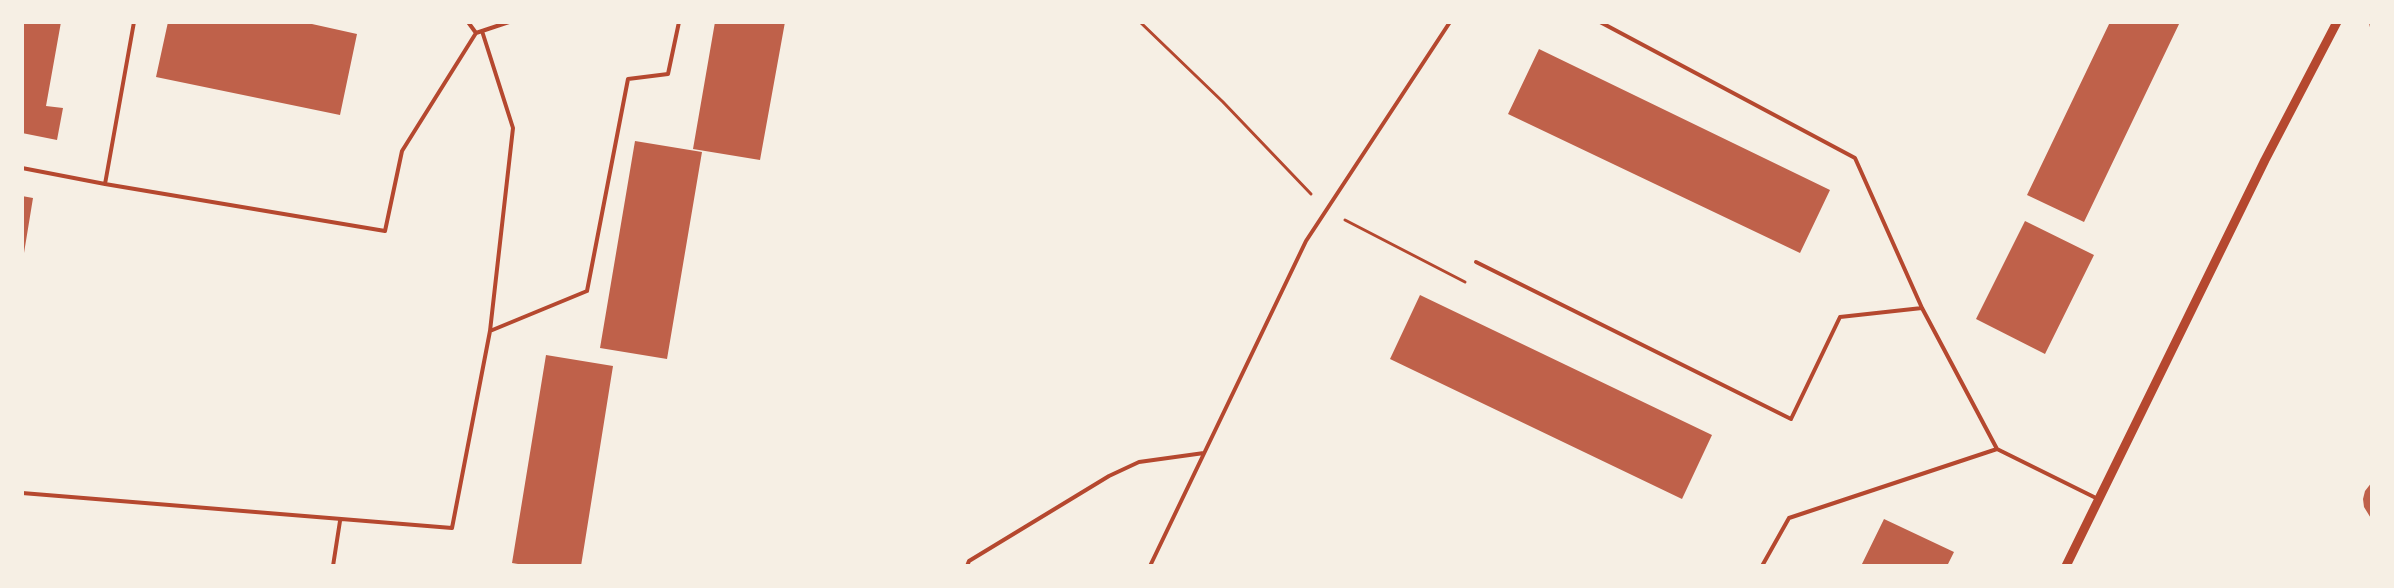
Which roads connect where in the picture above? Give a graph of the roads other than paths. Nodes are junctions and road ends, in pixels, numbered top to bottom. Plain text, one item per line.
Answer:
1 (134, 22) edge
2 (468, 22) edge
3 (509, 22) edge
4 (679, 22) edge
5 (1450, 22) edge
6 (1600, 22) edge
7 (2337, 22) edge
8 (2371, 22) edge
9 (2372, 27) edge
10 (482, 31) junction
11 (476, 33) junction
12 (22, 168) edge
13 (104, 184) junction
14 (1476, 262) road end
15 (1922, 308) junction
16 (490, 332) junction
17 (1997, 449) junction
18 (1204, 453) junction
19 (22, 493) edge
20 (2098, 499) junction
21 (340, 521) junction
22 (968, 563) edge
23 (333, 566) edge
24 (1150, 566) edge
25 (1762, 566) edge
26 (2066, 566) edge

1 - 13 lane
2 - 11 lane
3 - 10 lane
4 - 16 lane
5 - 18 lane
6 - 15 lane
7 - 20 street
8 - 9 lane
10 - 11 lane
10 - 16 lane
11 - 13 lane
12 - 13 lane
14 - 15 lane
15 - 17 lane
16 - 21 lane
17 - 20 lane
17 - 25 lane
18 - 22 lane
18 - 24 lane
19 - 21 lane
20 - 26 street
21 - 23 lane

